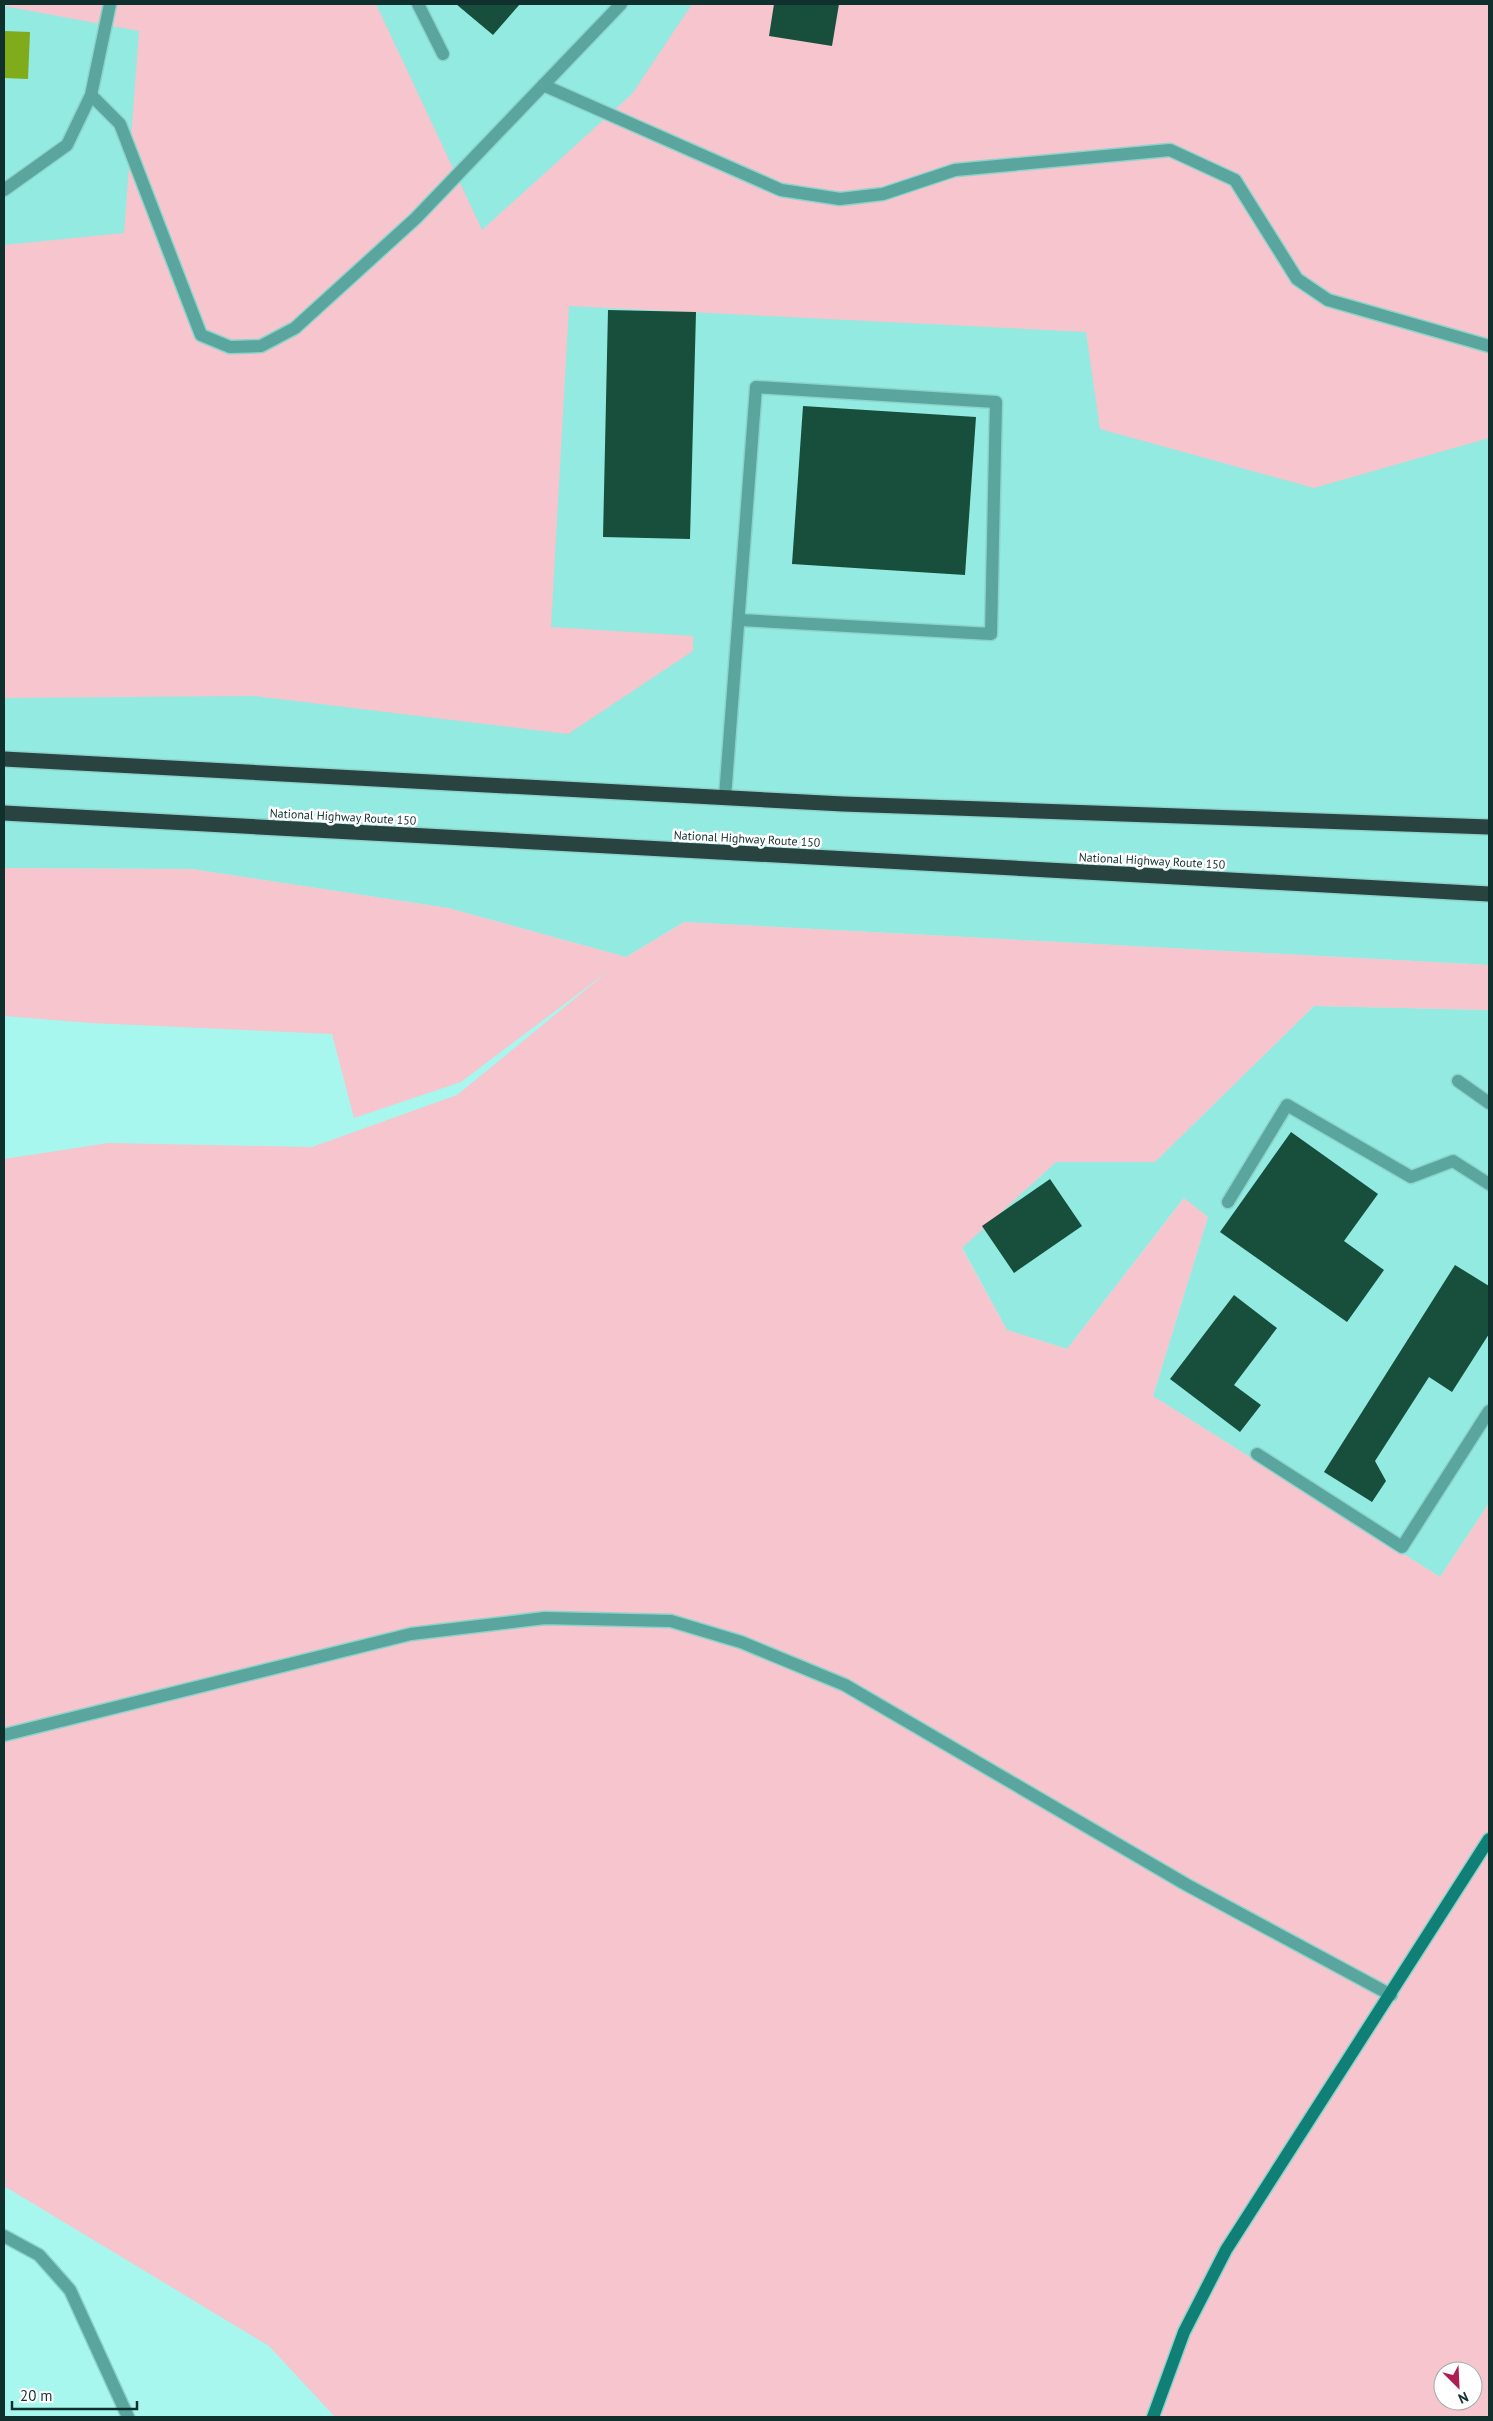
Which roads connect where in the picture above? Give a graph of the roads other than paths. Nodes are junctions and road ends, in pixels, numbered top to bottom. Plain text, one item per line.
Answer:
1 (110, 4) edge
2 (418, 4) edge
3 (621, 4) edge
4 (444, 54) dead end
5 (543, 85) junction
6 (91, 95) junction
7 (4, 190) edge
8 (1489, 346) edge
9 (740, 620) junction
10 (4, 759) edge
11 (726, 798) junction
12 (4, 814) edge
13 (1489, 827) edge
14 (1489, 894) edge
15 (1458, 1081) dead end
16 (1489, 1103) edge
17 (1489, 1184) edge
18 (1228, 1202) dead end
19 (1489, 1411) edge
20 (1257, 1454) dead end
21 (4, 1735) edge
22 (1489, 1839) edge
23 (1391, 1995) junction
24 (4, 2236) edge
25 (128, 2417) edge
26 (1153, 2417) edge

1 - 6 street
2 - 4 street
3 - 5 street
5 - 6 street
5 - 8 street
6 - 7 street
9 - 9 street
9 - 11 street
10 - 11 highway
11 - 13 highway
12 - 14 highway, National Highway Route 150
15 - 16 street
17 - 18 street
19 - 20 street
21 - 23 street
22 - 23 street
23 - 26 street
24 - 25 street

